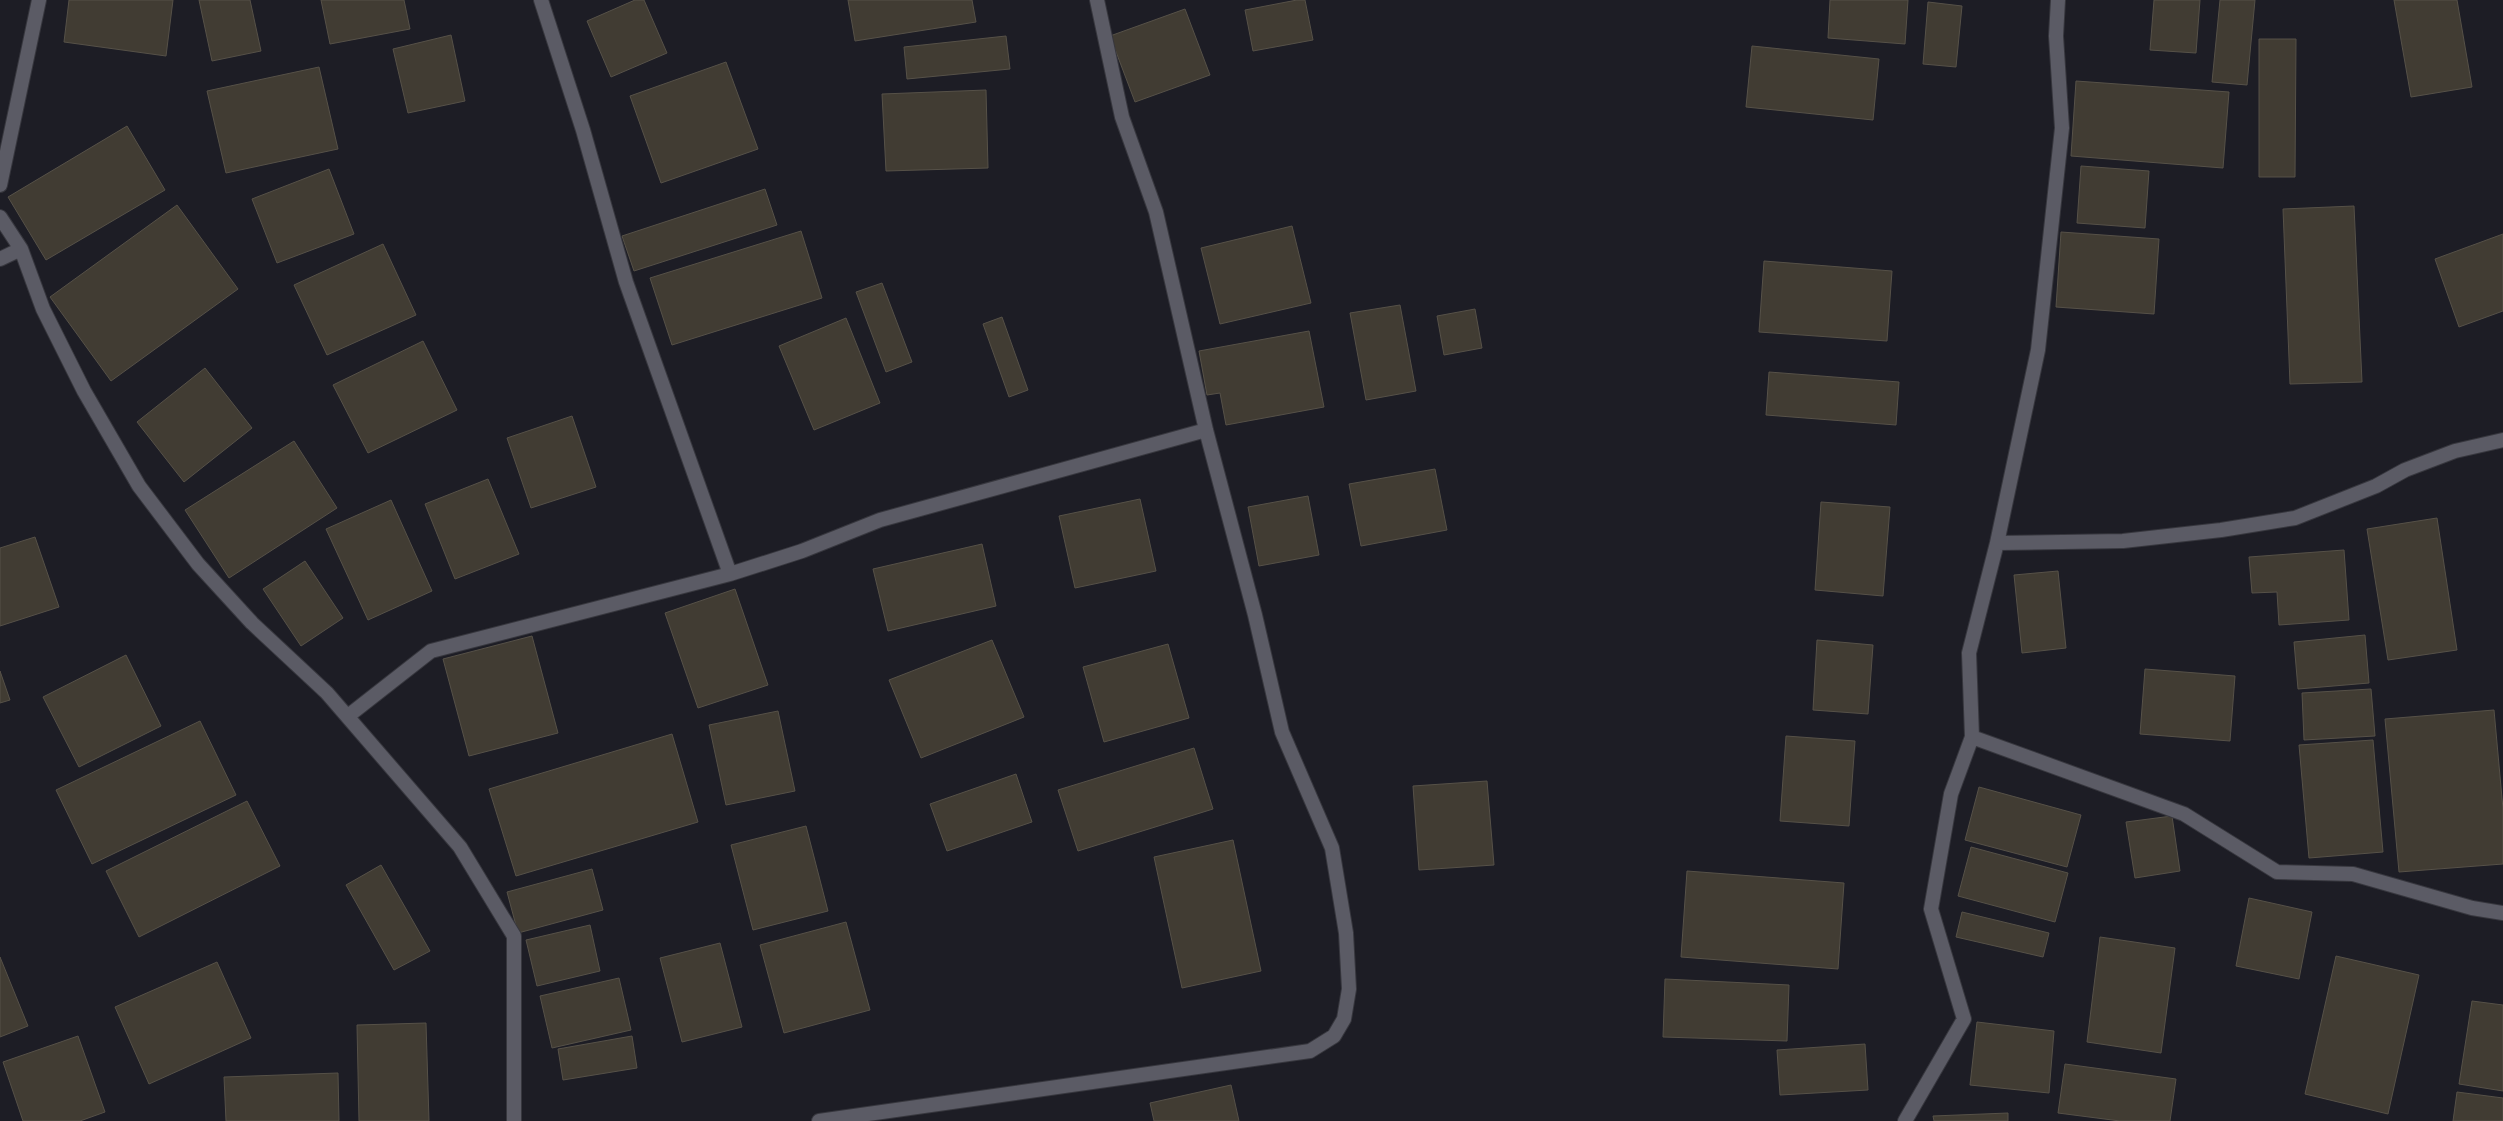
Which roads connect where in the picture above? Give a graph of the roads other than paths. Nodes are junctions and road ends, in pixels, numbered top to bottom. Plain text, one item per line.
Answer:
1 (39, 0) edge
2 (540, 0) edge
3 (1097, 0) edge
4 (2058, 0) edge
5 (0, 185) edge
6 (0, 217) edge
7 (21, 249) junction
8 (0, 259) edge
9 (1206, 430) junction
10 (2503, 440) edge
11 (1997, 543) junction
12 (730, 574) junction
13 (348, 716) junction
14 (1972, 737) junction
15 (2503, 913) edge
16 (514, 1121) edge
17 (819, 1121) edge
18 (1905, 1121) edge

1 - 5 street
2 - 12 street
3 - 9 street
4 - 11 street
6 - 7 street
7 - 8 street
7 - 13 street
9 - 12 street
9 - 17 street
10 - 11 street
11 - 14 street
12 - 13 street
13 - 16 street
14 - 15 street
14 - 18 street

